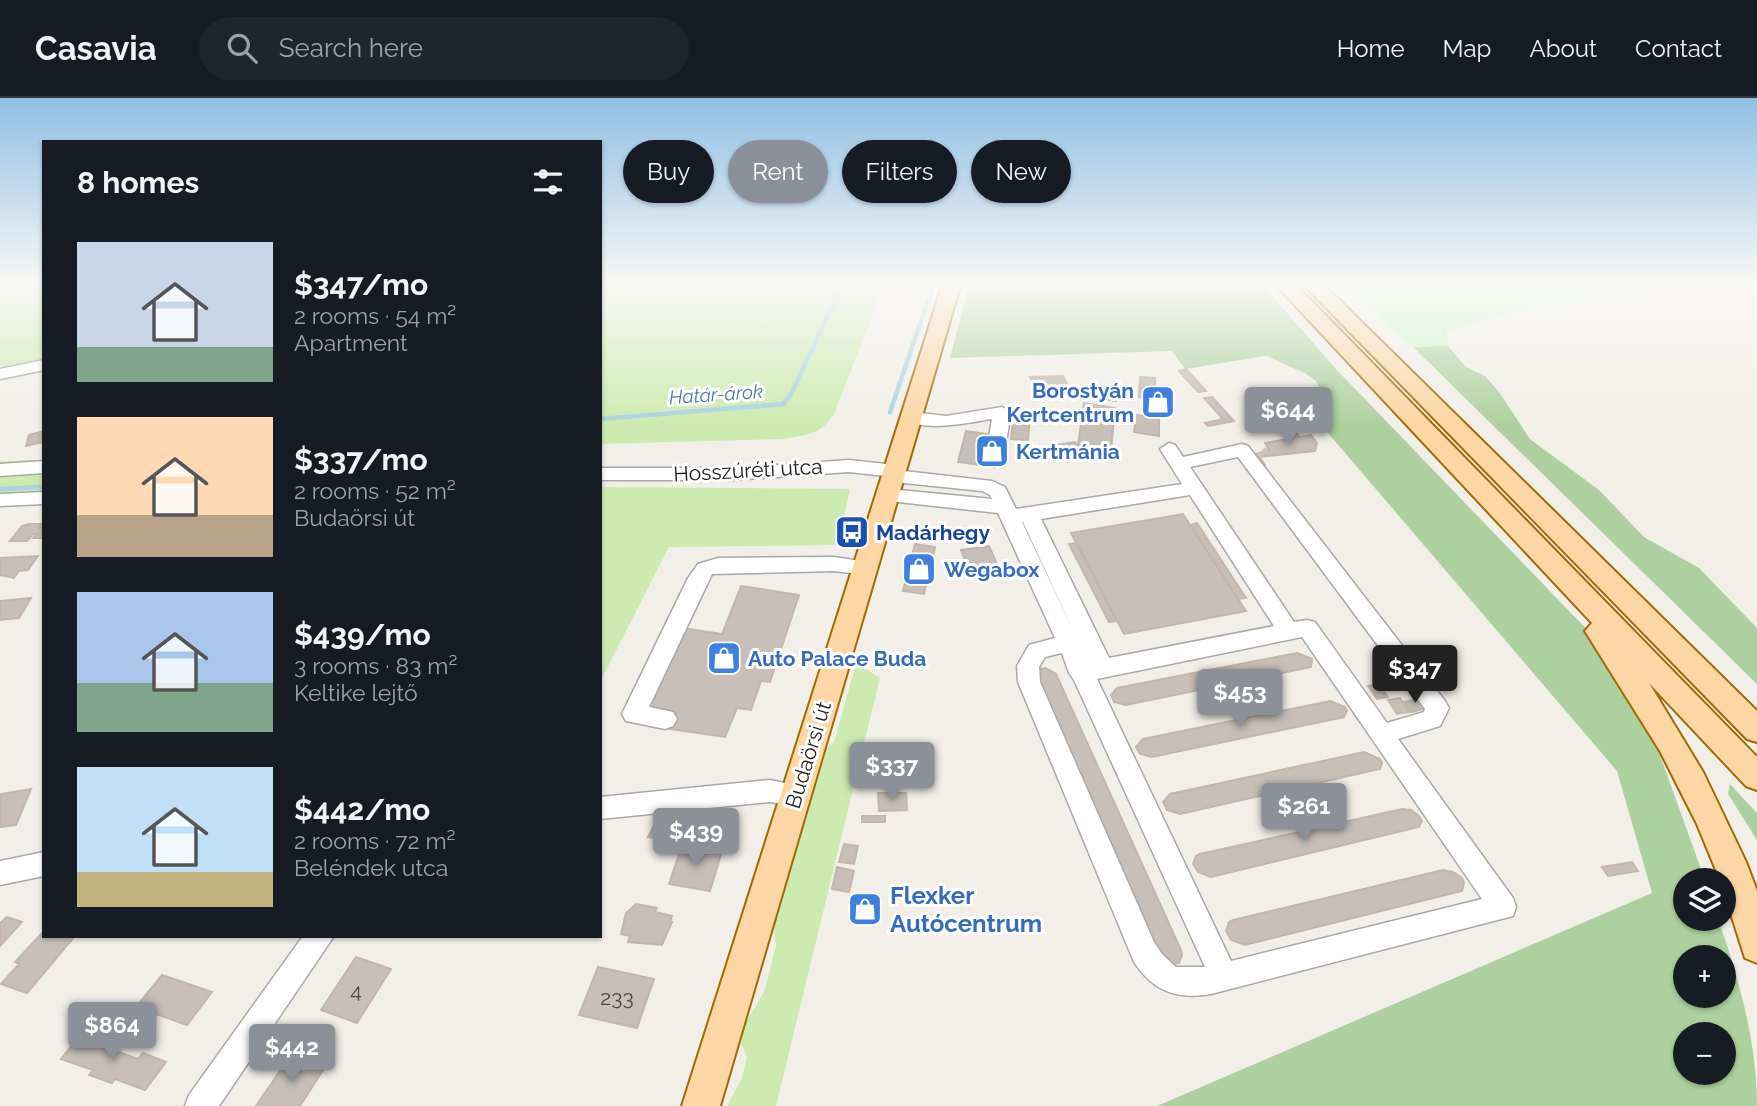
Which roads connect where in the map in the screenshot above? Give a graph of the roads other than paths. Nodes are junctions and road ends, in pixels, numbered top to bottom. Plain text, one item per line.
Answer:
1 (938, 330) edge
2 (1327, 330) edge
3 (1357, 330) edge
4 (42, 365) edge
5 (0, 374) edge
6 (912, 418) junction
7 (994, 461) dead end
8 (42, 467) edge
9 (0, 470) edge
10 (602, 474) edge
11 (892, 481) junction
12 (1195, 488) junction
13 (42, 498) edge
14 (1, 501) edge
15 (1015, 512) junction
16 (1502, 513) junction
17 (867, 568) junction
18 (1289, 632) junction
19 (1066, 643) junction
20 (1092, 671) junction
21 (665, 719) dead end
22 (1757, 730) edge
23 (1382, 734) junction
24 (1757, 776) edge
25 (795, 795) junction
26 (602, 808) edge
27 (42, 864) edge
28 (0, 873) edge
29 (319, 938) edge
30 (1757, 946) edge
31 (1224, 977) junction
32 (200, 1106) edge
33 (701, 1106) edge

1 - 6 main road, Budaörsi út
2 - 16 main road
3 - 22 main road
4 - 5 street
6 - 7 street
6 - 11 main road, Budaörsi út
8 - 9 street
10 - 11 street, Hosszúréti utca
11 - 15 street, Hosszúréti utca
11 - 17 main road, Budaörsi út
12 - 15 street, Hosszúréti utca
12 - 18 street
12 - 23 street
13 - 14 street
15 - 19 street
15 - 20 street
16 - 24 main road
16 - 30 main road
17 - 21 street
17 - 25 main road, Budaörsi út
18 - 20 street
18 - 23 street
19 - 20 street
19 - 31 street
20 - 31 street
23 - 31 street
25 - 26 street
25 - 33 main road, Budaörsi út
27 - 28 street
29 - 32 street

